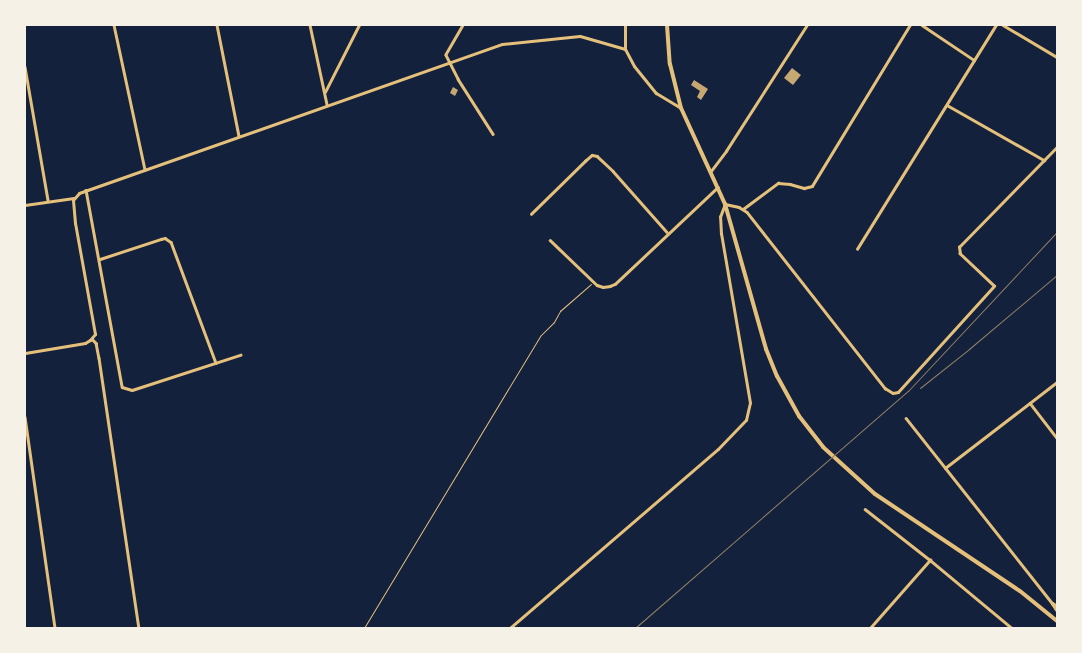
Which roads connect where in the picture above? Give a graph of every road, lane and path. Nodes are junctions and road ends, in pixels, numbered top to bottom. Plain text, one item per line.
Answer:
1 (114, 25) edge
2 (217, 25) edge
3 (310, 25) edge
4 (359, 25) edge
5 (463, 25) edge
6 (625, 25) edge
7 (667, 25) edge
8 (807, 25) edge
9 (910, 25) edge
10 (922, 25) edge
11 (996, 25) edge
12 (1003, 25) edge
13 (625, 50) junction
14 (1057, 57) edge
15 (974, 60) junction
16 (448, 62) junction
17 (25, 67) edge
18 (26, 80) edge
19 (324, 94) junction
20 (327, 104) junction
21 (947, 105) junction
22 (682, 108) junction
23 (493, 134) dead end
24 (239, 136) junction
25 (1057, 147) edge
26 (1044, 160) junction
27 (145, 170) junction
28 (711, 171) junction
29 (718, 187) junction
30 (86, 190) junction
31 (74, 198) junction
32 (48, 200) junction
33 (725, 204) junction
34 (25, 205) edge
35 (743, 209) junction
36 (531, 214) dead end
37 (667, 233) junction
38 (550, 240) dead end
39 (856, 249) dead end
40 (100, 259) junction
41 (595, 283) junction
42 (92, 339) junction
43 (25, 353) edge
44 (240, 355) dead end
45 (216, 363) junction
46 (1057, 382) edge
47 (1030, 403) junction
48 (25, 417) edge
49 (906, 418) dead end
50 (1057, 438) edge
51 (945, 468) junction
52 (865, 510) dead end
53 (930, 560) junction
54 (1055, 604) edge
55 (1057, 610) edge
56 (1057, 621) edge
57 (55, 628) edge
58 (139, 628) edge
59 (364, 628) edge
60 (510, 628) edge
61 (870, 628) edge
62 (1012, 628) edge

1 - 27 street
2 - 24 street
3 - 19 street
4 - 19 street
5 - 16 street
6 - 13 street
7 - 22 main road
8 - 28 street
9 - 35 street
10 - 15 street
11 - 15 street
12 - 14 street
13 - 16 street
13 - 22 street
15 - 21 street
16 - 20 street
16 - 23 street
17 - 18 street
18 - 32 street
19 - 20 street
20 - 24 street
21 - 26 street
21 - 39 street
22 - 28 main road
24 - 27 street
25 - 26 street
26 - 35 street
27 - 30 street
28 - 29 main road
29 - 33 main road
29 - 37 street
30 - 31 street
30 - 40 street
31 - 32 street
31 - 42 street
32 - 34 street
33 - 35 street
33 - 56 main road
33 - 60 street
36 - 37 street
37 - 41 street
38 - 41 street
40 - 45 street
40 - 45 street
41 - 59 path
42 - 43 street
42 - 58 street
44 - 45 street
46 - 47 street
47 - 50 street
47 - 51 street
48 - 57 street
49 - 51 street
51 - 54 street
52 - 53 street
53 - 61 street
53 - 62 street
54 - 55 main road

